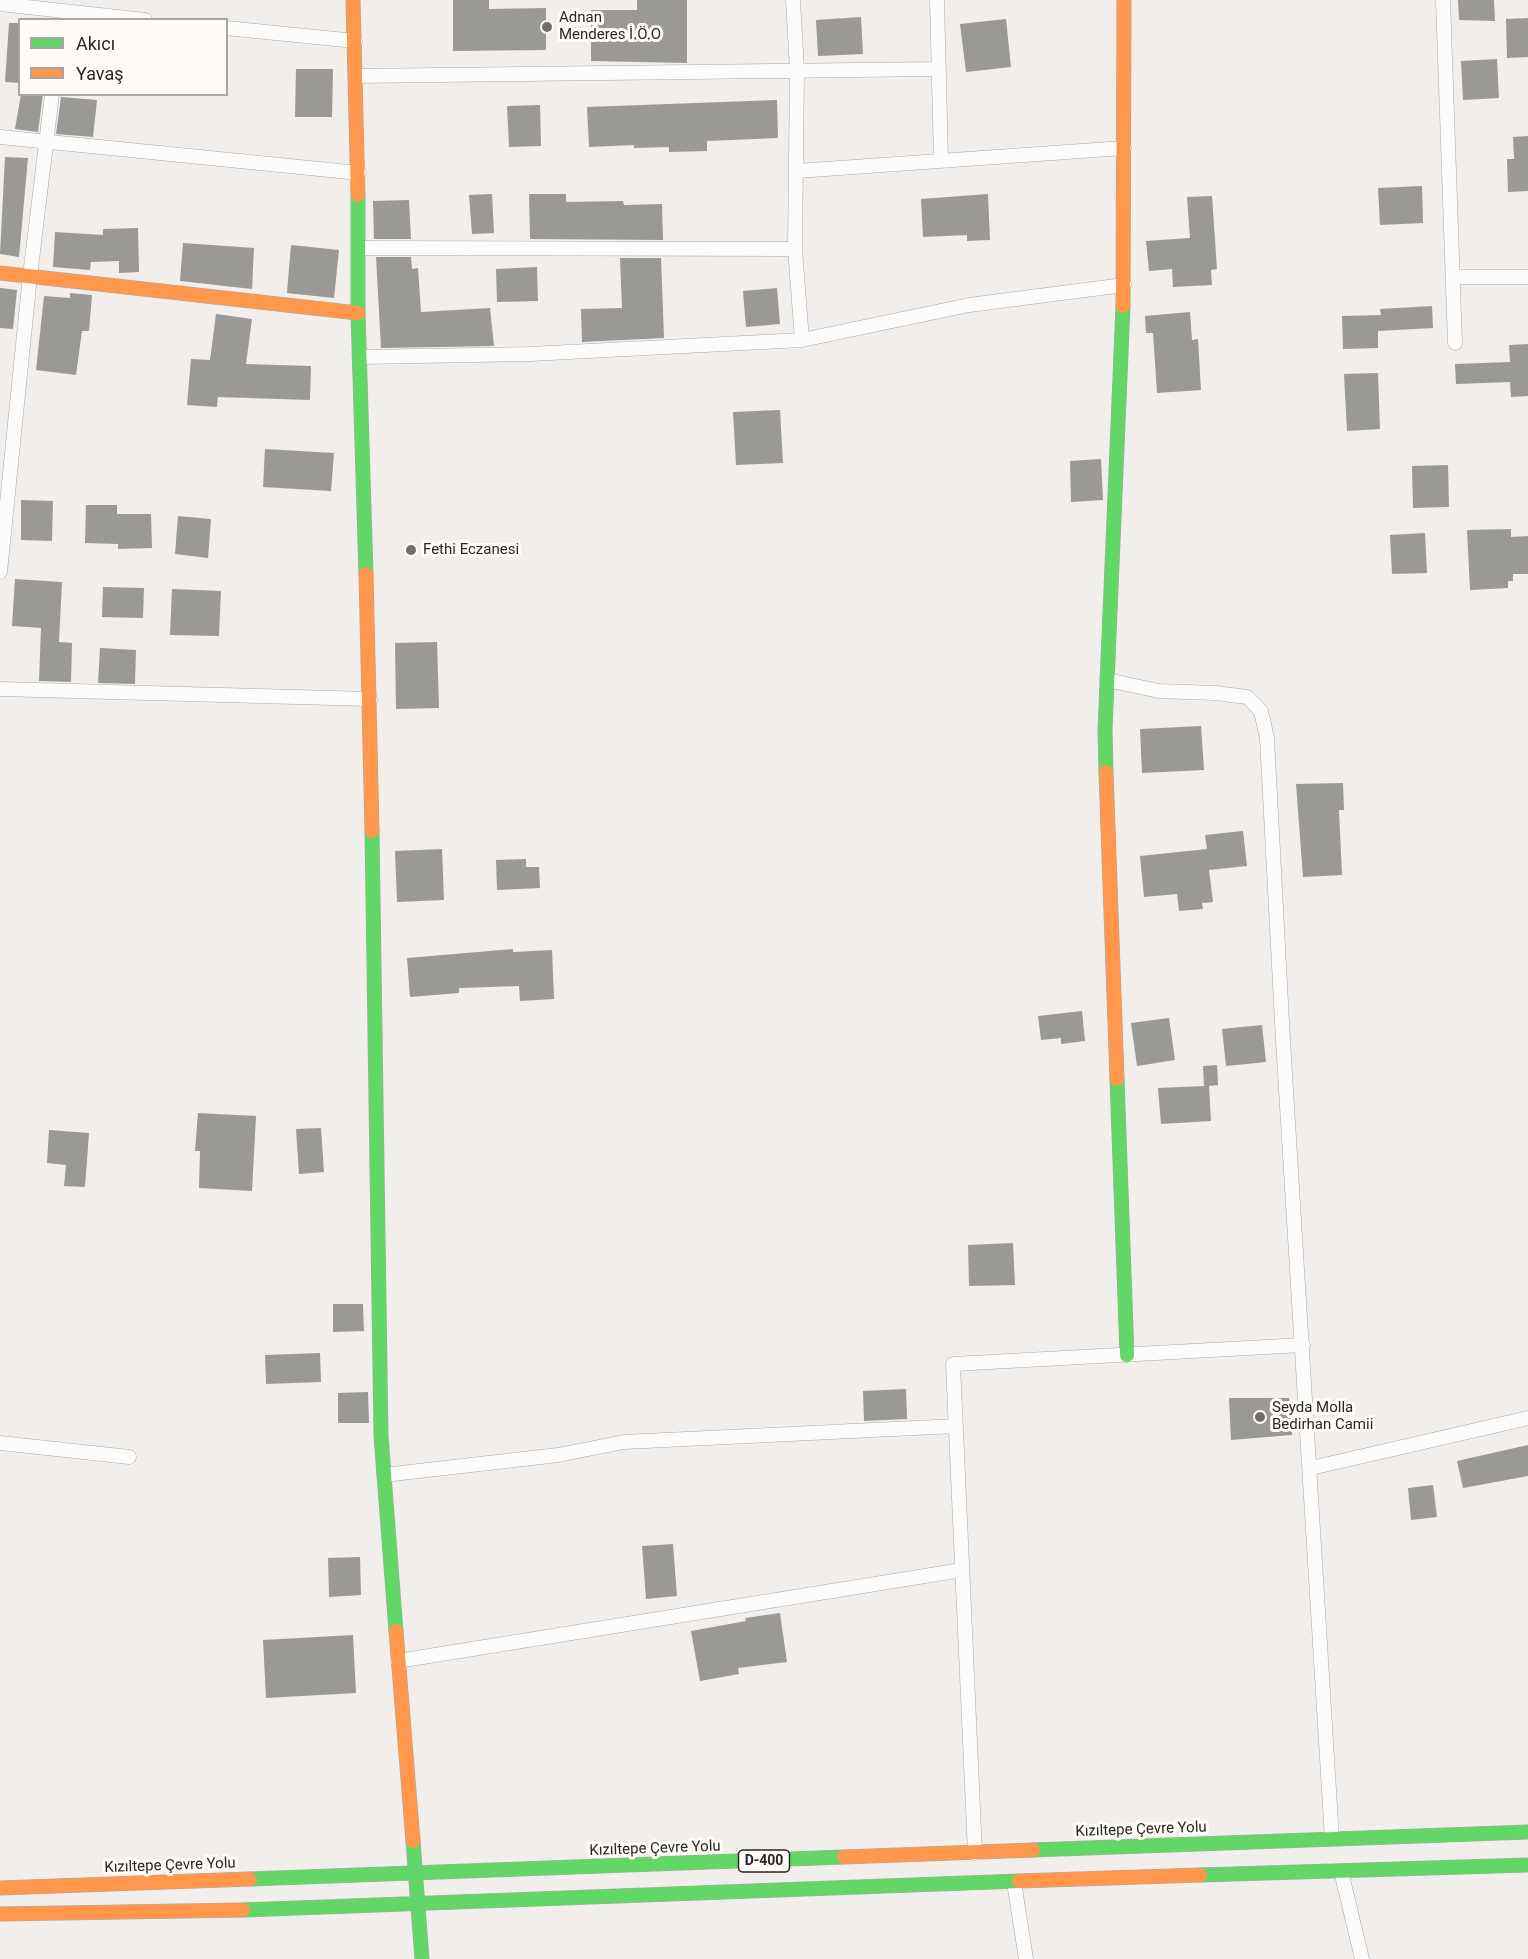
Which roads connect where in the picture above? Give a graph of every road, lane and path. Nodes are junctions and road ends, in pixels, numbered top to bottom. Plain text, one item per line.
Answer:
1 (353, 0) edge
2 (793, 0) edge
3 (937, 0) edge
4 (1124, 0) edge
5 (1443, 0) edge
6 (0, 4) edge
7 (59, 15) edge
8 (111, 18) edge
9 (228, 28) edge
10 (355, 41) junction
11 (939, 69) junction
12 (797, 70) junction
13 (356, 76) junction
14 (52, 96) edge
15 (0, 137) edge
16 (47, 142) junction
17 (1124, 148) junction
18 (941, 160) junction
19 (797, 171) junction
20 (359, 173) junction
21 (360, 248) junction
22 (795, 249) junction
23 (0, 273) edge
24 (30, 276) junction
25 (1453, 277) junction
26 (1528, 277) edge
27 (1124, 285) junction
28 (358, 313) junction
29 (802, 340) junction
30 (1455, 343) dead end
31 (361, 357) junction
32 (7, 430) edge
33 (0, 572) edge
34 (1107, 680) junction
35 (0, 689) edge
36 (370, 699) junction
37 (1303, 1345) junction
38 (1127, 1355) junction
39 (1528, 1419) edge
40 (956, 1426) junction
41 (0, 1443) edge
42 (129, 1457) dead end
43 (1311, 1468) junction
44 (384, 1475) junction
45 (962, 1570) junction
46 (398, 1661) junction
47 (1528, 1832) edge
48 (1332, 1839) junction
49 (975, 1853) junction
50 (1528, 1865) edge
51 (1341, 1871) junction
52 (414, 1875) junction
53 (1014, 1882) junction
54 (0, 1888) edge
55 (417, 1902) junction
56 (0, 1914) edge
57 (422, 1959) edge
58 (1026, 1959) edge
59 (1362, 1959) edge

1 - 10 main road
2 - 12 street
3 - 11 street
4 - 17 main road
5 - 25 street
6 - 7 street
7 - 8 street
9 - 10 street
10 - 13 main road
11 - 12 street
11 - 18 street
12 - 13 street
12 - 19 street
13 - 20 main road
14 - 16 street
15 - 16 street
16 - 20 street
16 - 24 street
17 - 18 street
17 - 27 main road
18 - 19 street
19 - 22 street
20 - 21 main road
21 - 22 street
21 - 28 main road
22 - 29 street
23 - 24 main road
24 - 28 main road
24 - 32 street
25 - 26 street
25 - 30 street
27 - 29 street
27 - 34 main road
28 - 31 main road
29 - 31 street
31 - 36 main road
32 - 33 street
34 - 37 street
34 - 38 main road
35 - 36 street
36 - 44 main road
37 - 38 street
37 - 43 street
38 - 40 street
39 - 43 street
40 - 44 street
40 - 45 street
41 - 42 street
43 - 48 street
44 - 46 main road
45 - 46 street
45 - 49 street
46 - 52 main road
47 - 48 main road, Kızıltepe Çevre Yolu / D-400
48 - 49 main road, Kızıltepe Çevre Yolu / D-400
49 - 52 main road, Kızıltepe Çevre Yolu / D-400
50 - 51 main road, D-400
51 - 53 main road, D-400
51 - 59 street
52 - 54 main road, Kızıltepe Çevre Yolu / D-400
52 - 55 main road
53 - 55 main road, D-400
53 - 58 street
55 - 56 main road, D-400
55 - 57 main road

